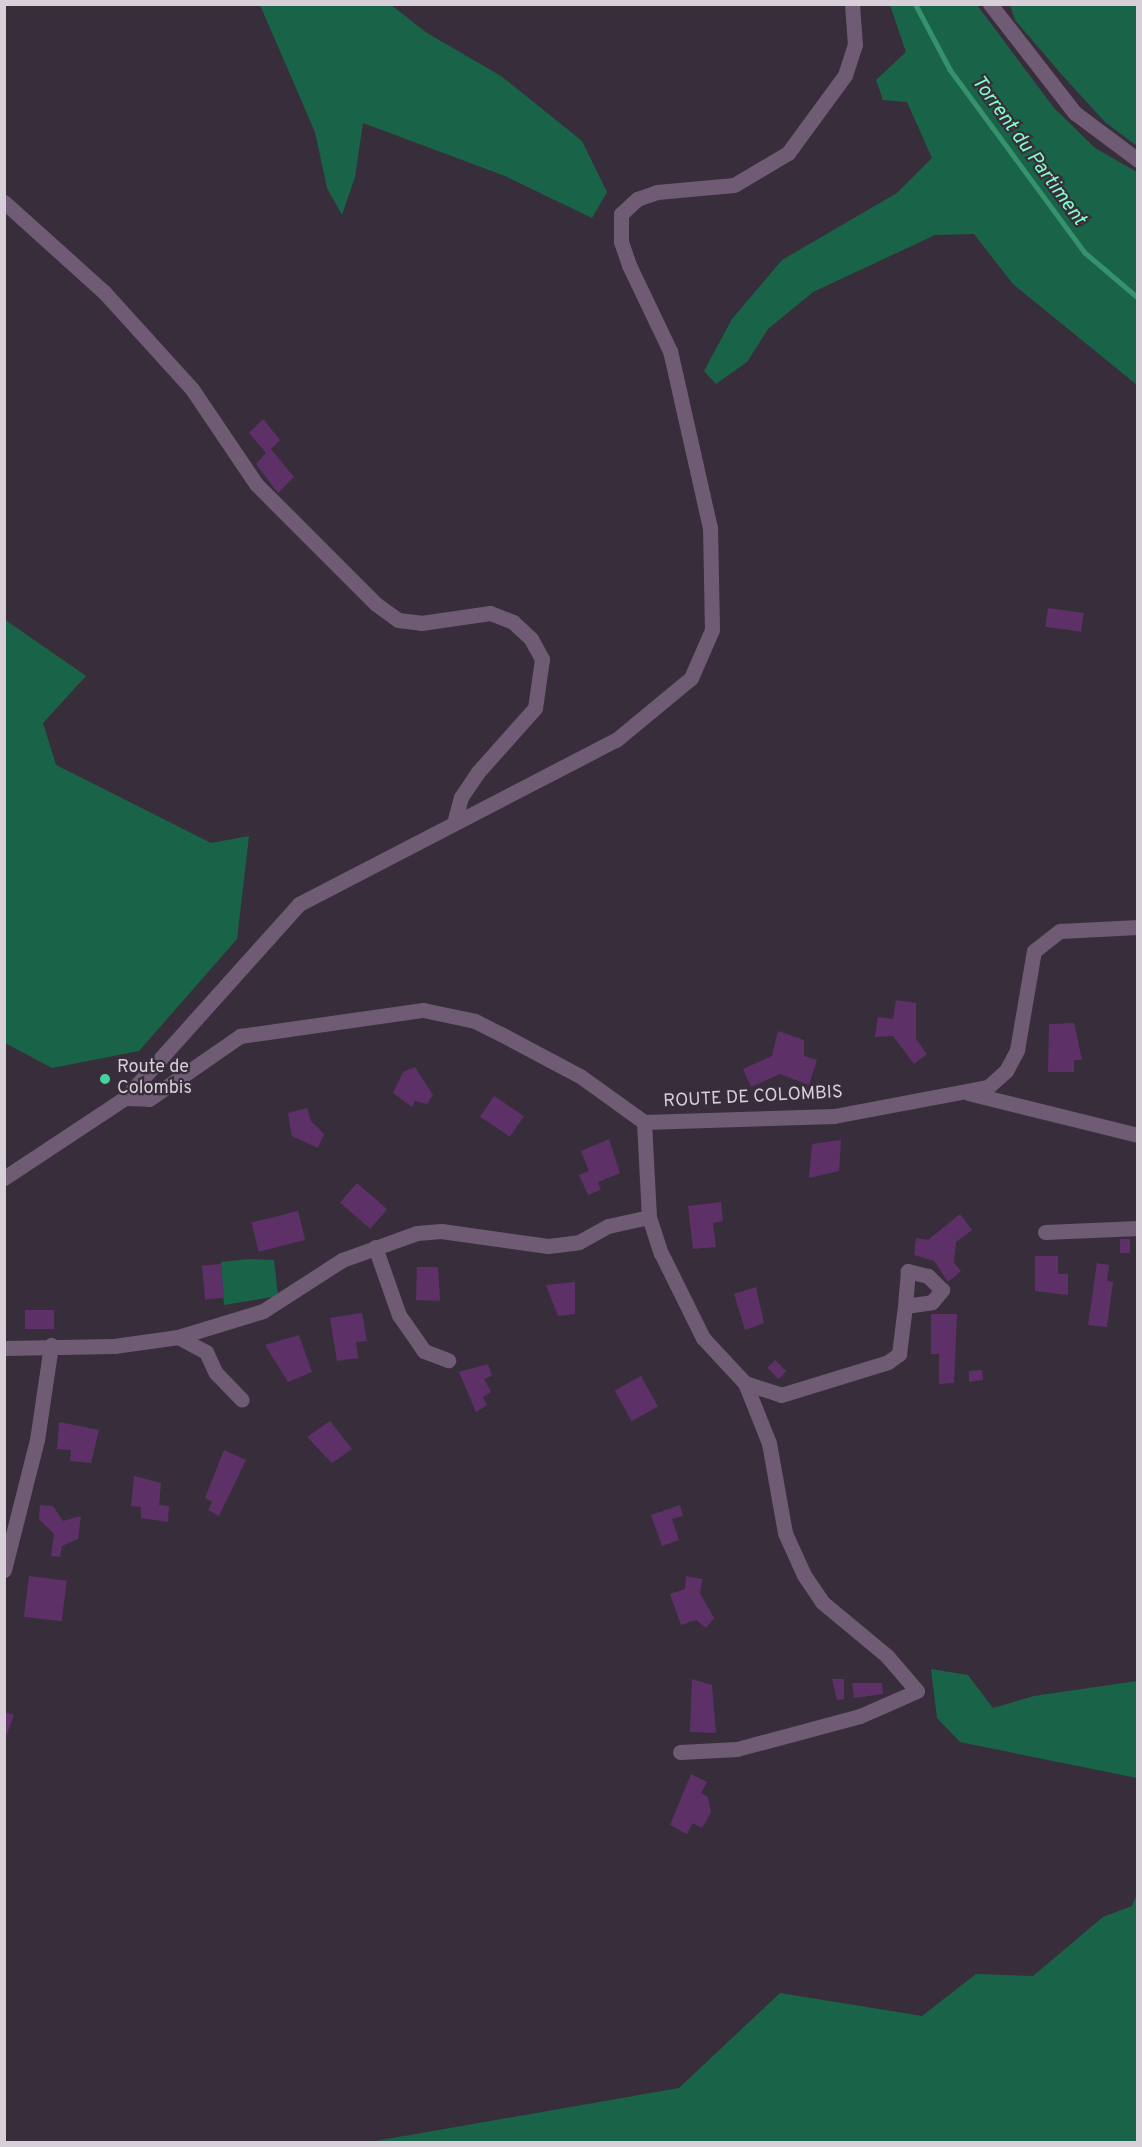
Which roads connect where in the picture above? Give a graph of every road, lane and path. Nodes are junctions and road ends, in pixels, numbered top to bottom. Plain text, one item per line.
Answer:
1 (852, 4) edge
2 (990, 4) edge
3 (1137, 160) edge
4 (4, 202) edge
5 (455, 819) junction
6 (1137, 927) edge
7 (966, 1092) junction
8 (125, 1098) junction
9 (644, 1122) junction
10 (1137, 1135) edge
11 (4, 1178) edge
12 (649, 1217) junction
13 (1137, 1228) edge
14 (1045, 1232) dead end
15 (375, 1247) junction
16 (905, 1306) dead end
17 (178, 1337) junction
18 (51, 1344) junction
19 (4, 1348) edge
20 (448, 1360) dead end
21 (745, 1383) junction
22 (242, 1400) dead end
23 (4, 1570) edge
24 (680, 1752) dead end

1 - 5 street
2 - 3 street
4 - 5 street
5 - 8 street
6 - 7 street
7 - 9 street, ROUTE DE COLOMBIS
7 - 10 street
8 - 9 street, ROUTE DE COLOMBIS
8 - 11 street
9 - 12 street
12 - 15 street
12 - 21 street
13 - 14 street
15 - 17 street
15 - 20 street
16 - 21 street
17 - 18 street
17 - 22 street
18 - 19 street
18 - 23 street
21 - 24 street

